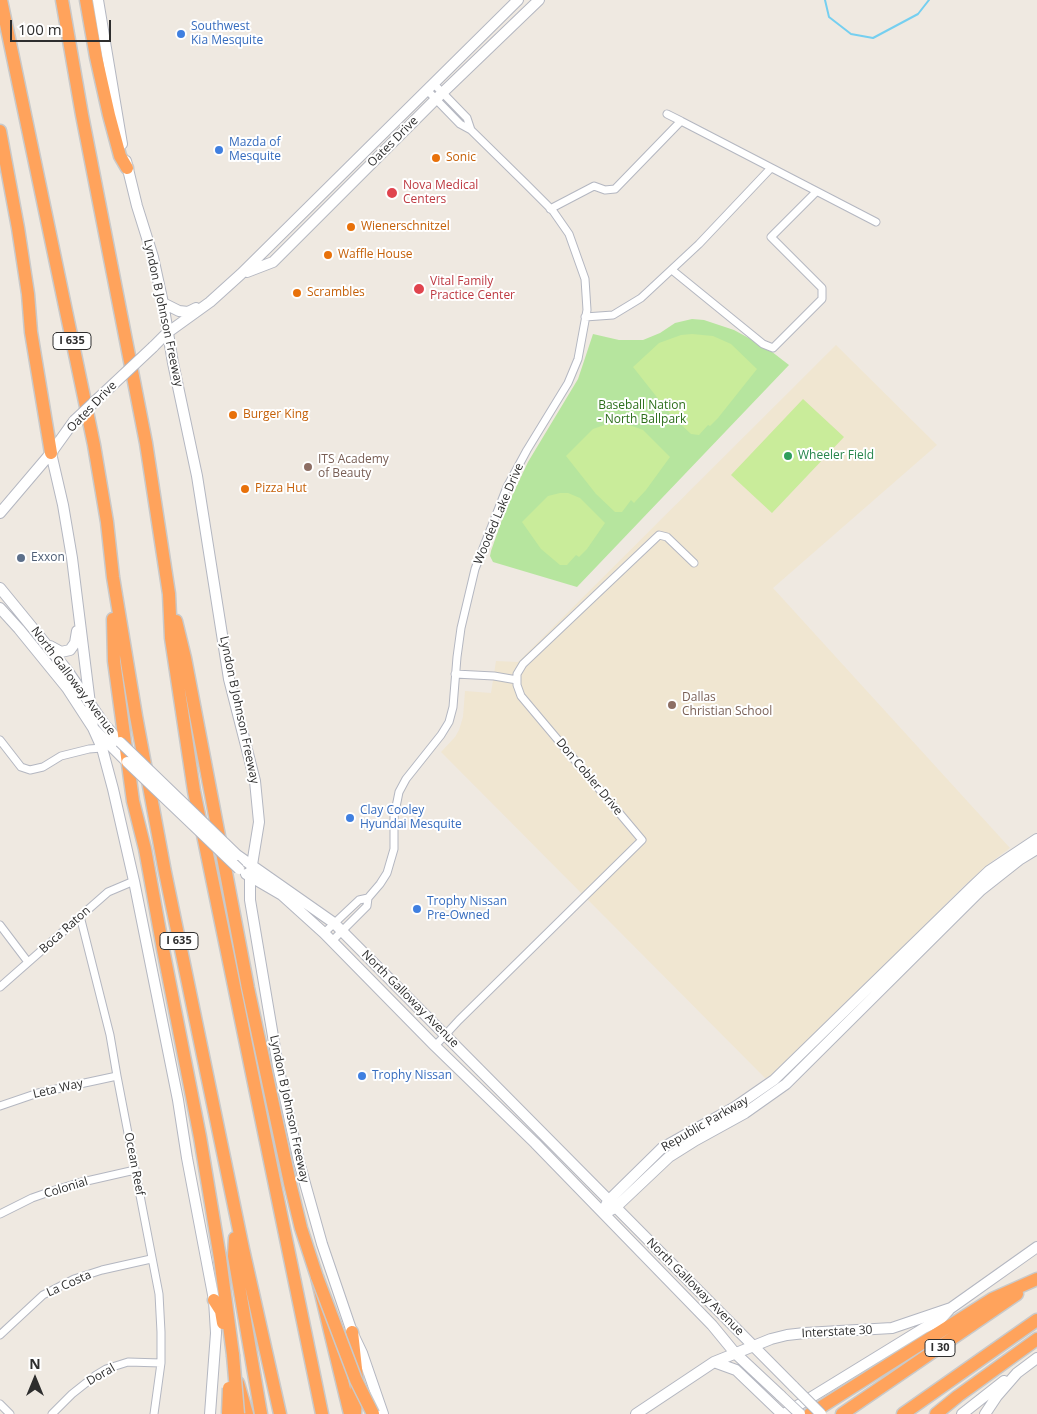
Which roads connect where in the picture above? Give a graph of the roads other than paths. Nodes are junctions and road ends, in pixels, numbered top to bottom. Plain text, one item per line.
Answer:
1 (1, 0) edge
2 (62, 0) edge
3 (518, 0) edge
4 (539, 0) edge
5 (90, 1) edge
6 (431, 87) junction
7 (439, 96) junction
8 (667, 114) dead end
9 (681, 121) junction
10 (0, 131) edge
11 (127, 168) joint
12 (770, 169) junction
13 (338, 179) junction
14 (347, 189) junction
15 (816, 192) junction
16 (550, 209) junction
17 (876, 222) dead end
18 (672, 270) junction
19 (241, 274) junction
20 (164, 302) junction
21 (210, 302) junction
22 (586, 318) junction
23 (167, 333) junction
24 (51, 453) junction
25 (0, 513) edge
26 (694, 563) dead end
27 (113, 577) junction
28 (0, 588) edge
29 (169, 594) junction
30 (0, 608) edge
31 (79, 615) junction
32 (42, 640) junction
33 (455, 674) junction
34 (517, 680) junction
35 (89, 702) junction
36 (93, 728) junction
37 (0, 740) edge
38 (102, 748) junction
39 (122, 753) junction
40 (107, 766) junction
41 (1037, 839) edge
42 (1037, 849) edge
43 (251, 866) junction
44 (250, 877) junction
45 (134, 881) junction
46 (267, 885) junction
47 (368, 898) junction
48 (250, 900) junction
49 (80, 916) junction
50 (334, 923) junction
51 (0, 925) edge
52 (342, 932) junction
53 (324, 933) junction
54 (332, 942) junction
55 (28, 962) junction
56 (0, 987) edge
57 (446, 1035) junction
58 (436, 1046) junction
59 (117, 1076) junction
60 (0, 1106) edge
61 (694, 1135) junction
62 (135, 1170) junction
63 (612, 1204) junction
64 (602, 1213) junction
65 (0, 1214) edge
66 (236, 1218) junction
67 (1037, 1247) edge
68 (151, 1259) junction
69 (671, 1262) junction
70 (660, 1272) junction
71 (317, 1277) junction
72 (1037, 1280) edge
73 (214, 1300) junction
74 (951, 1308) junction
75 (1037, 1320) edge
76 (352, 1332) junction
77 (0, 1335) edge
78 (1037, 1339) edge
79 (754, 1346) junction
80 (735, 1352) junction
81 (232, 1355) junction
82 (1037, 1358) edge
83 (714, 1362) junction
84 (160, 1363) junction
85 (314, 1371) junction
86 (1017, 1373) junction
87 (0, 1404) edge
88 (780, 1412) edge
89 (10, 1414) edge
90 (52, 1414) edge
91 (154, 1414) edge
92 (210, 1414) edge
93 (228, 1414) edge
94 (238, 1414) edge
95 (247, 1414) edge
96 (261, 1414) edge
97 (280, 1414) edge
98 (322, 1414) edge
99 (330, 1414) edge
100 (350, 1414) edge
101 (355, 1414) edge
102 (373, 1414) edge
103 (382, 1414) edge
104 (636, 1414) edge
105 (800, 1414) edge
106 (810, 1414) edge
107 (821, 1414) edge
108 (842, 1414) edge
109 (903, 1414) edge
110 (936, 1414) edge
111 (962, 1414) edge
112 (985, 1414) edge

1 - 27 highway, I 635
2 - 29 highway
3 - 6 main road, Oates Drive
4 - 7 main road, Oates Drive
5 - 11 highway
6 - 7 street, Wooded Lake Drive
6 - 13 main road, Oates Drive
7 - 14 main road, Oates Drive
7 - 16 street, Wooded Lake Drive
8 - 9 street
9 - 12 street
9 - 16 street
10 - 24 highway
11 - 20 main road, Lyndon B Johnson Freeway
12 - 15 street
12 - 18 street
13 - 14 main road
13 - 19 main road, Oates Drive
14 - 19 main road, Oates Drive
15 - 17 street
15 - 18 street
16 - 22 street, Wooded Lake Drive
18 - 22 street
19 - 21 main road, Oates Drive
20 - 21 main road
20 - 23 main road, Lyndon B Johnson Freeway
21 - 23 main road, Oates Drive
22 - 33 street, Wooded Lake Drive
23 - 24 main road, Oates Drive, bridge
23 - 43 main road, Lyndon B Johnson Freeway
24 - 25 main road, Oates Drive
24 - 31 main road
26 - 34 street
27 - 66 highway, I 635
27 - 81 highway
28 - 32 main road, North Galloway Avenue
29 - 71 highway
29 - 85 highway
30 - 36 main road, North Galloway Avenue
31 - 32 main road
31 - 35 main road
32 - 35 main road, North Galloway Avenue
33 - 34 street
33 - 47 street, Wooded Lake Drive
34 - 57 street, Don Cobler Drive
35 - 36 main road
35 - 39 main road, North Galloway Avenue
36 - 38 main road
36 - 39 main road, North Galloway Avenue
37 - 38 street
38 - 40 main road
39 - 40 main road
39 - 43 main road, North Galloway Avenue, bridge
39 - 44 main road, North Galloway Avenue, bridge
40 - 45 main road
41 - 61 main road, Republic Parkway
42 - 61 main road, Republic Parkway
43 - 44 main road, Lyndon B Johnson Freeway
43 - 50 main road, North Galloway Avenue
44 - 46 main road, North Galloway Avenue
44 - 48 main road, Lyndon B Johnson Freeway
45 - 49 street, Boca Raton
45 - 73 main road
46 - 48 main road
46 - 53 main road, North Galloway Avenue
47 - 50 street, Wooded Lake Drive
47 - 52 street, Wooded Lake Drive
48 - 76 main road, Lyndon B Johnson Freeway
49 - 55 street, Boca Raton
49 - 59 street, Ocean Reef
50 - 52 main road, North Galloway Avenue
50 - 53 street, Wooded Lake Drive
51 - 55 street
52 - 54 street, Wooded Lake Drive
52 - 57 main road, North Galloway Avenue
53 - 54 main road, North Galloway Avenue
54 - 58 main road, North Galloway Avenue
55 - 56 street, Boca Raton
57 - 58 street, Don Cobler Drive
57 - 63 main road, North Galloway Avenue
58 - 64 main road, North Galloway Avenue
59 - 60 street, Leta Way
59 - 62 street, Ocean Reef
61 - 63 main road, Republic Parkway
62 - 65 street, Colonial
62 - 68 street, Ocean Reef
63 - 64 main road, Republic Parkway
63 - 69 main road, North Galloway Avenue
64 - 70 main road, North Galloway Avenue
66 - 96 highway
66 - 97 highway, I 635
67 - 74 main road, Interstate 30
68 - 77 street, La Costa
68 - 84 street, Ocean Reef
69 - 70 main road
69 - 79 main road, North Galloway Avenue
70 - 80 main road, North Galloway Avenue
71 - 100 highway, bridge
71 - 102 highway, bridge
72 - 106 highway
72 - 108 highway, I 30
73 - 92 main road
73 - 95 highway
74 - 79 main road, Interstate 30
74 - 88 main road
75 - 109 highway, I 30
76 - 101 highway
76 - 103 main road, Lyndon B Johnson Freeway
78 - 110 highway
79 - 80 main road, Interstate 30
79 - 107 main road, North Galloway Avenue, bridge
80 - 83 main road, Interstate 30
80 - 105 main road, North Galloway Avenue, bridge
81 - 93 highway, bridge
81 - 94 highway, bridge
82 - 86 main road
83 - 88 main road
83 - 104 main road, Interstate 30
84 - 90 street, Doral
84 - 91 street, Ocean Reef
85 - 98 highway
85 - 99 highway
86 - 111 main road
86 - 112 main road
87 - 89 street

